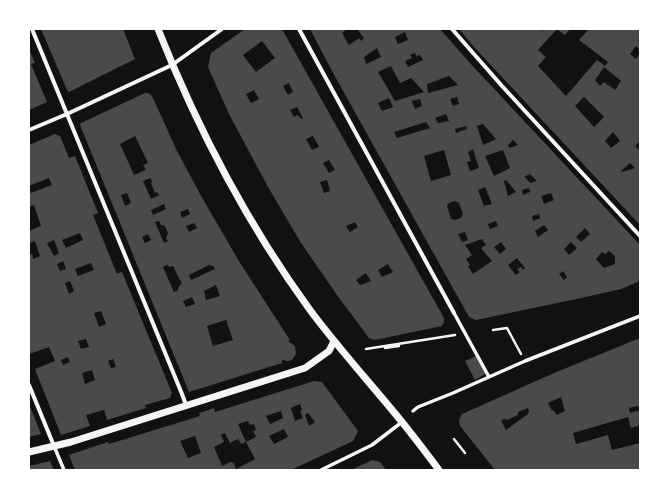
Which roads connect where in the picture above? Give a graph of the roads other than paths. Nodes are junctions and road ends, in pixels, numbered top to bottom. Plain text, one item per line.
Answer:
1 (32, 29) edge
2 (158, 29) edge
3 (222, 29) edge
4 (299, 29) edge
5 (452, 29) edge
6 (172, 65) junction
7 (67, 114) junction
8 (29, 130) edge
9 (640, 236) edge
10 (454, 313) joint
11 (640, 316) edge
12 (334, 341) junction
13 (489, 377) junction
14 (29, 385) edge
15 (186, 405) junction
16 (413, 411) dead end
17 (402, 422) junction
18 (54, 446) junction
19 (29, 452) edge
20 (64, 470) edge
21 (320, 470) edge
22 (439, 470) edge

1 - 7 street
2 - 6 street
3 - 6 street
4 - 10 street
5 - 9 street
6 - 7 street
6 - 12 street
7 - 8 street
7 - 15 street
10 - 13 street
11 - 13 street
12 - 15 street
12 - 17 street
13 - 16 street
14 - 18 street
15 - 18 street
17 - 21 street
17 - 22 street
18 - 19 street
18 - 20 street

